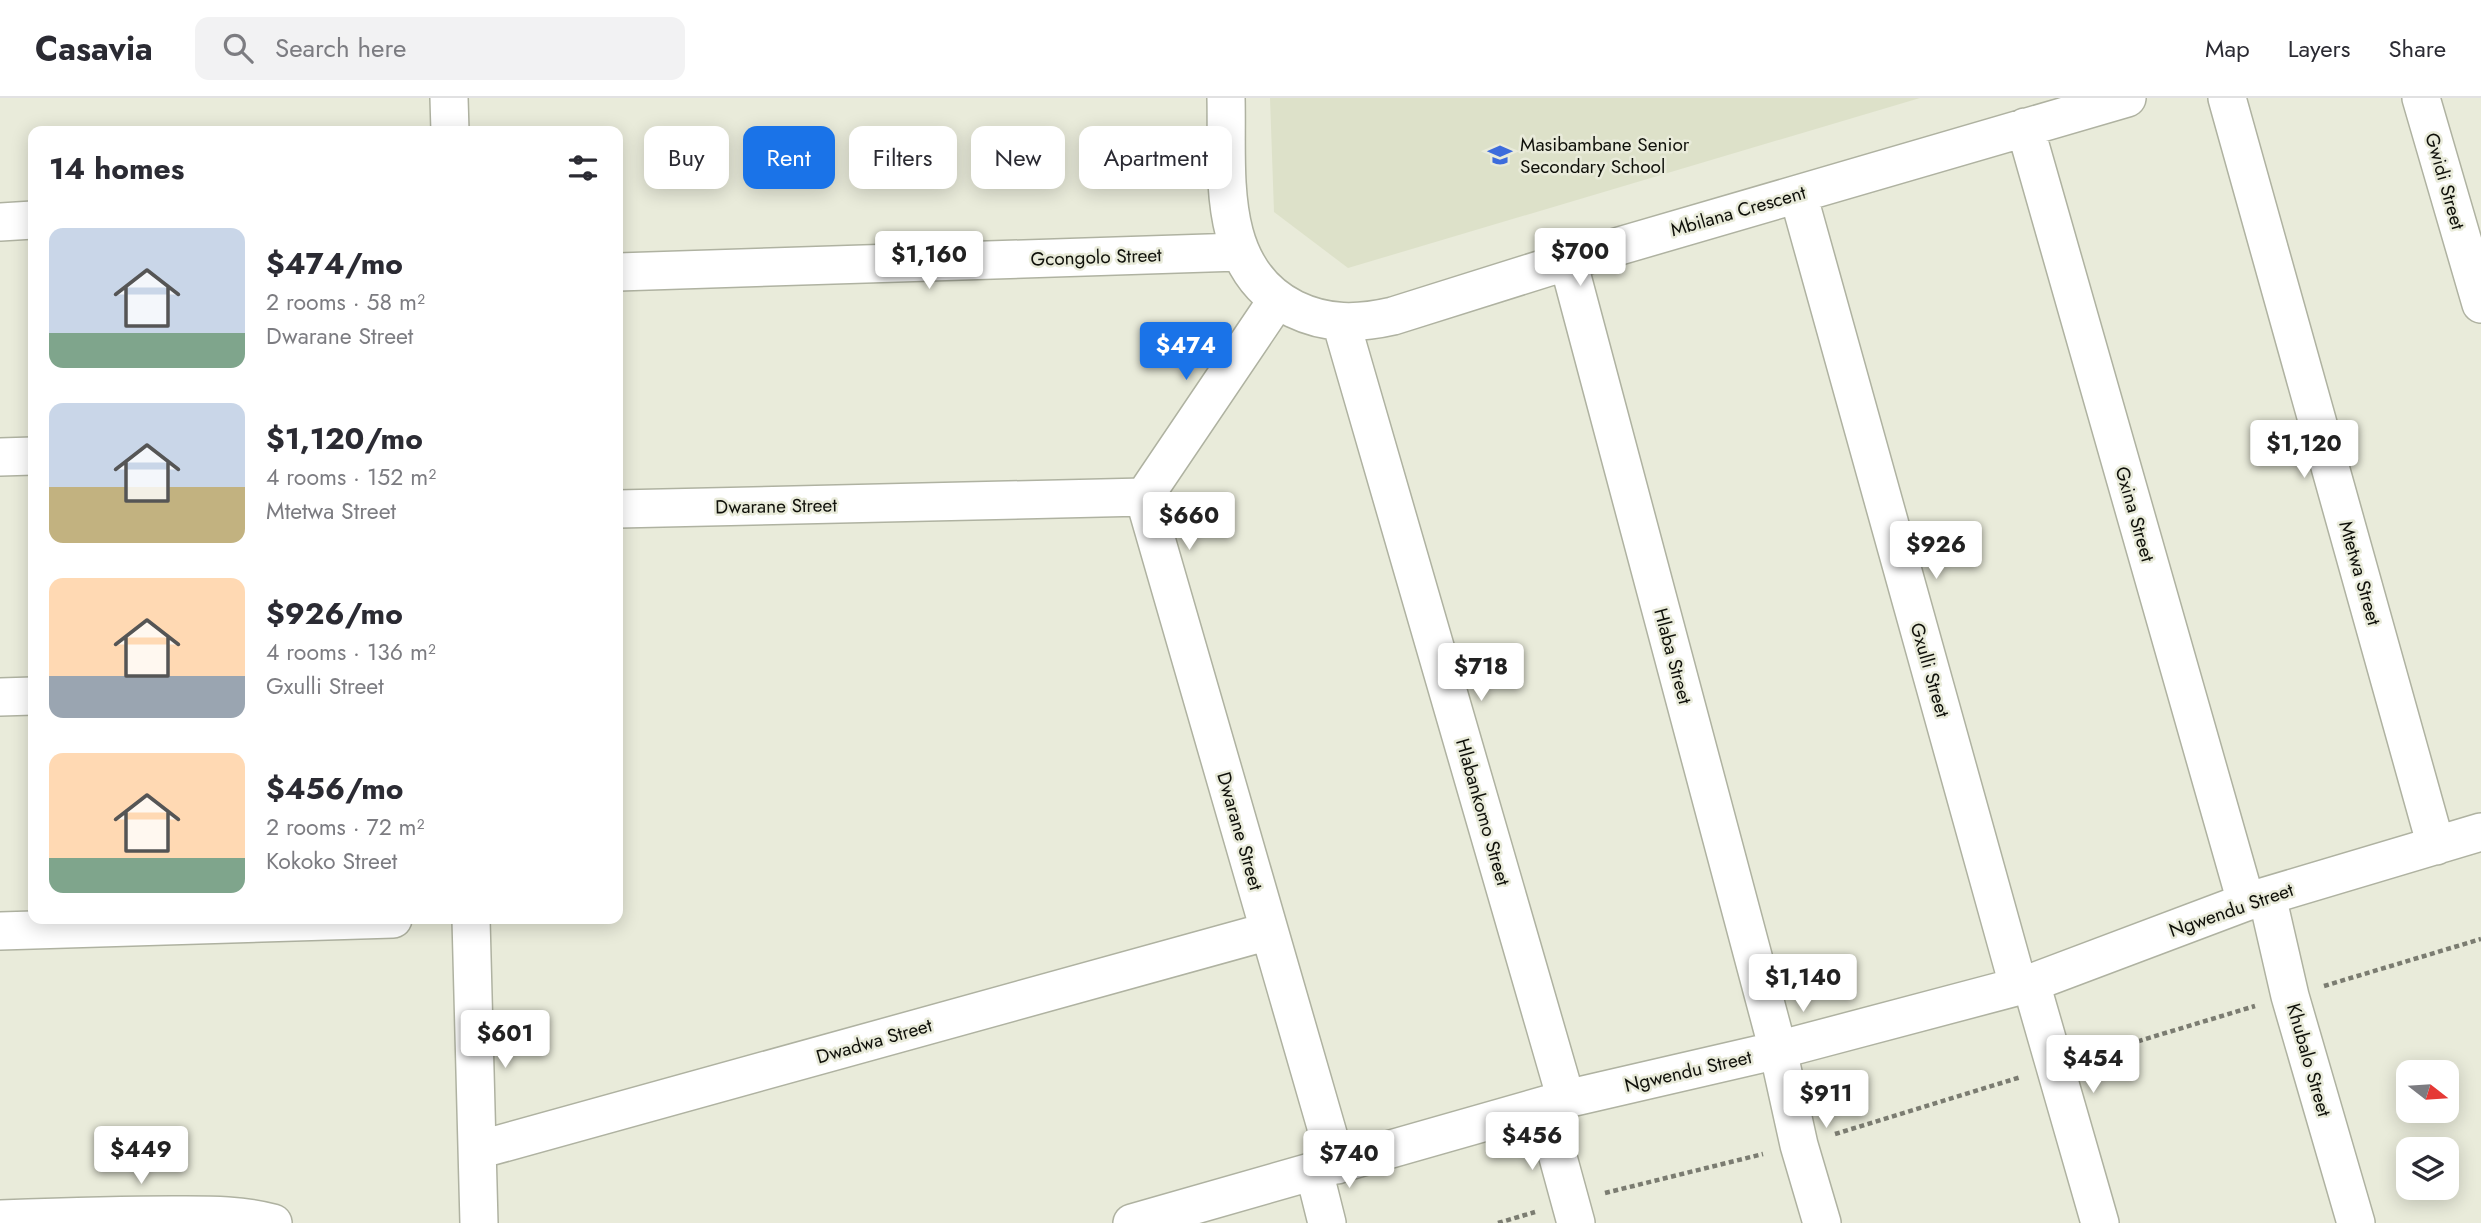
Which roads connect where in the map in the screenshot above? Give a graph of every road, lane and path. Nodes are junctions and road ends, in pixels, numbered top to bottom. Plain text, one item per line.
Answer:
1 (449, 98) edge
2 (1226, 98) edge
3 (2127, 98) edge
4 (2227, 98) edge
5 (2421, 98) edge
6 (450, 126) edge
7 (2025, 127) junction
8 (1798, 194) junction
9 (28, 220) edge
10 (0, 222) edge
11 (1239, 252) junction
12 (1568, 261) junction
13 (623, 272) edge
14 (1277, 300) junction
15 (2481, 304) edge
16 (1341, 322) junction
17 (28, 456) edge
18 (0, 457) edge
19 (1143, 497) junction
20 (623, 509) edge
21 (28, 696) edge
22 (0, 697) edge
23 (2481, 832) edge
24 (2436, 846) junction
25 (2256, 899) junction
26 (214, 924) edge
27 (471, 924) edge
28 (0, 930) edge
29 (1269, 931) junction
30 (2481, 939) edge
31 (2024, 984) junction
32 (2290, 996) junction
33 (1778, 1050) junction
34 (2055, 1066) junction
35 (1555, 1102) junction
36 (1799, 1145) junction
37 (478, 1150) junction
38 (1326, 1168) junction
39 (1573, 1212) edge
40 (0, 1219) edge
41 (274, 1223) edge
42 (479, 1223) edge
43 (1132, 1223) edge
44 (1327, 1223) edge
45 (1498, 1223) edge
46 (1822, 1223) edge
47 (2099, 1223) edge
48 (2356, 1223) edge

1 - 6 street
2 - 11 street, Mbilana Crescent
3 - 7 street, Mbilana Crescent
4 - 24 street, Mtetwa Street
5 - 15 street, Gwidi Street
7 - 8 street, Mbilana Crescent
7 - 25 street, Gxina Street
8 - 12 street, Mbilana Crescent
8 - 31 street, Gxulli Street
9 - 10 street
11 - 13 street, Gcongolo Street
11 - 14 street, Mbilana Crescent
12 - 16 street, Mbilana Crescent
12 - 33 street, Hlaba Street
14 - 16 street, Mbilana Crescent
14 - 19 street
16 - 35 street, Hlabankomo Street
17 - 18 street
19 - 20 street, Dwarane Street
19 - 29 street, Dwarane Street
21 - 22 street
23 - 24 street, Ngwendu Street
24 - 25 street, Ngwendu Street
25 - 31 street, Ngwendu Street
25 - 32 street, Khubalo Street
26 - 28 street
27 - 37 street
29 - 37 street, Dwadwa Street
29 - 38 street, Dwarane Street
30 - 32 path
31 - 33 street, Ngwendu Street
31 - 34 street, Gxulli Street
32 - 34 path
32 - 48 street, Khubalo Street
33 - 35 street, Ngwendu Street
33 - 36 street, Hlaba Street
34 - 36 path
34 - 47 street, Gxulli Street
35 - 38 street, Ngwendu Street
35 - 39 street, Hlabankomo Street
36 - 39 path
36 - 46 street, Hlaba Street
37 - 42 street
38 - 43 street, Ngwendu Street
38 - 44 street, Dwarane Street
39 - 45 path
40 - 41 street

